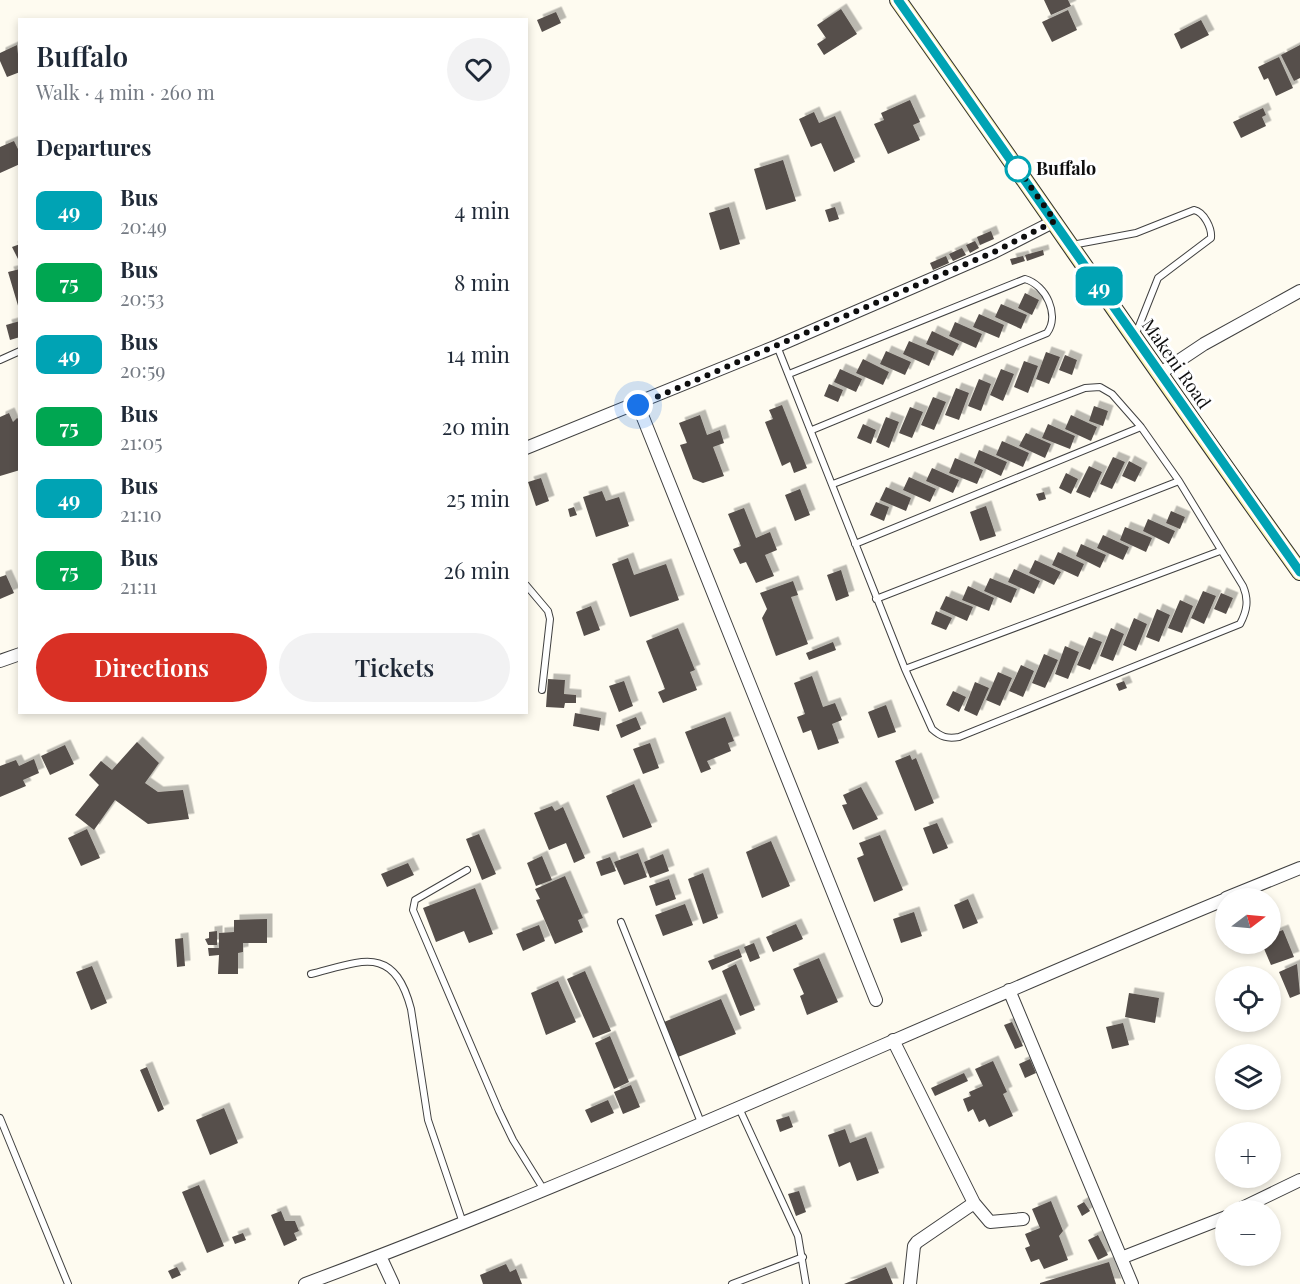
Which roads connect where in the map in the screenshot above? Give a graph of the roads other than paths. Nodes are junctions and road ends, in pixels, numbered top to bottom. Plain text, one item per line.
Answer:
1 (898, 0) edge
2 (1055, 221) junction
3 (1072, 246) junction
4 (1300, 291) edge
5 (1134, 338) junction
6 (777, 346) junction
7 (18, 352) edge
8 (0, 360) edge
9 (789, 374) junction
10 (1159, 374) junction
11 (638, 405) junction
12 (1141, 427) junction
13 (812, 430) junction
14 (528, 447) edge
15 (1179, 481) junction
16 (833, 484) junction
17 (855, 544) junction
18 (1220, 551) junction
19 (1300, 572) edge
20 (528, 587) edge
21 (876, 599) junction
22 (18, 655) edge
23 (0, 661) edge
24 (905, 669) junction
25 (542, 690) dead end
26 (1300, 868) edge
27 (466, 870) dead end
28 (1252, 888) edge
29 (1215, 904) edge
30 (621, 922) dead end
31 (311, 974) dead end
32 (1009, 990) junction
33 (876, 1000) dead end
34 (893, 1040) junction
35 (739, 1108) junction
36 (0, 1118) edge
37 (702, 1125) junction
38 (1300, 1180) edge
39 (545, 1190) junction
40 (1259, 1200) edge
41 (974, 1203) junction
42 (1023, 1219) dead end
43 (1215, 1221) edge
44 (463, 1224) junction
45 (380, 1256) junction
46 (803, 1257) junction
47 (1121, 1258) junction
48 (68, 1284) edge
49 (305, 1284) edge
50 (393, 1284) edge
51 (732, 1284) edge
52 (806, 1284) edge
53 (910, 1284) edge
54 (1131, 1284) edge

1 - 2 main road, Makeni Road
2 - 3 main road, Makeni Road
2 - 6 street
3 - 5 main road, Makeni Road
3 - 5 lane
4 - 10 street
5 - 10 main road, Makeni Road
6 - 9 lane
6 - 11 street
7 - 8 lane
9 - 13 lane
9 - 13 lane
10 - 19 main road, Makeni Road
11 - 14 street
11 - 33 street
12 - 15 lane
12 - 16 lane
12 - 17 lane
13 - 16 lane
15 - 18 lane
15 - 21 lane
16 - 17 lane
17 - 21 lane
18 - 24 lane
18 - 24 lane
20 - 25 lane
21 - 24 lane
22 - 23 street
26 - 28 street
27 - 39 lane
29 - 32 street
30 - 37 lane
31 - 44 lane
32 - 34 street
32 - 47 street
34 - 35 street
34 - 41 street
35 - 37 street
35 - 46 lane
36 - 48 lane
37 - 39 street
38 - 40 street
39 - 44 street
41 - 42 street
41 - 53 street
43 - 47 street
44 - 45 street
45 - 49 street
45 - 50 street
46 - 51 lane
46 - 52 lane
47 - 54 street

